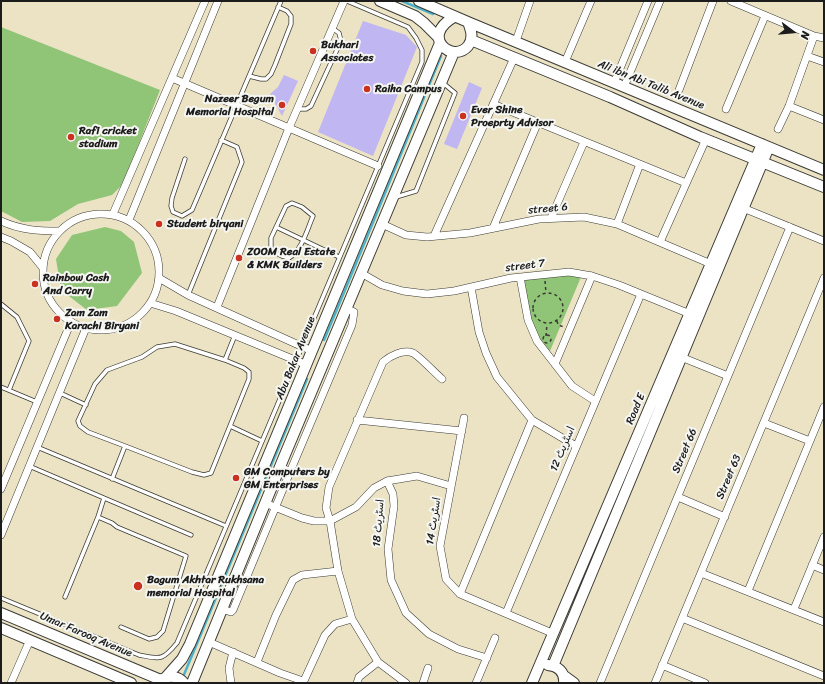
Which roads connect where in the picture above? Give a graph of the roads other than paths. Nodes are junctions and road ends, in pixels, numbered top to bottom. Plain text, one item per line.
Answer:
1 (205, 1) edge
2 (218, 1) edge
3 (281, 1) edge
4 (344, 1) edge
5 (347, 1) edge
6 (380, 1) edge
7 (419, 1) edge
8 (530, 1) edge
9 (591, 1) edge
10 (648, 1) edge
11 (660, 1) edge
12 (714, 1) edge
13 (731, 1) edge
14 (278, 7) junction
15 (766, 16) junction
16 (454, 17) junction
17 (468, 22) junction
18 (332, 28) junction
19 (814, 36) junction
20 (824, 38) edge
21 (471, 40) junction
22 (439, 41) junction
23 (516, 41) junction
24 (454, 52) junction
25 (807, 56) junction
26 (514, 58) junction
27 (565, 62) junction
28 (824, 62) edge
29 (249, 76) junction
30 (172, 78) junction
31 (442, 82) junction
32 (184, 84) junction
33 (619, 85) junction
34 (679, 90) dead end
35 (493, 104) junction
36 (236, 106) junction
37 (789, 106) junction
38 (297, 109) junction
39 (726, 109) dead end
40 (824, 120) edge
41 (538, 122) junction
42 (289, 128) junction
43 (778, 129) dead end
44 (706, 139) junction
45 (221, 140) junction
46 (584, 142) junction
47 (765, 145) junction
48 (185, 159) dead end
49 (759, 160) junction
50 (640, 164) junction
51 (378, 166) junction
52 (824, 170) edge
53 (686, 183) junction
54 (824, 187) edge
55 (394, 197) junction
56 (743, 208) junction
57 (113, 214) junction
58 (551, 218) junction
59 (129, 220) junction
60 (1, 221) edge
61 (382, 224) junction
62 (617, 224) junction
63 (276, 227) junction
64 (790, 227) junction
65 (493, 228) junction
66 (59, 231) junction
67 (434, 236) junction
68 (1, 237) edge
69 (303, 241) junction
70 (824, 241) edge
71 (660, 242) junction
72 (339, 257) junction
73 (711, 264) junction
74 (43, 268) junction
75 (361, 273) junction
76 (592, 276) junction
77 (520, 277) junction
78 (159, 278) junction
79 (824, 278) edge
80 (471, 287) junction
81 (641, 294) junction
82 (188, 295) junction
83 (821, 295) edge
84 (150, 303) junction
85 (1, 304) edge
86 (217, 307) junction
87 (347, 308) junction
88 (690, 314) junction
89 (71, 322) junction
90 (86, 328) junction
91 (235, 335) junction
92 (302, 345) junction
93 (312, 351) junction
94 (681, 357) junction
95 (225, 360) junction
96 (296, 360) junction
97 (555, 364) junction
98 (307, 365) junction
99 (728, 376) junction
100 (442, 379) dead end
101 (1, 387) edge
102 (9, 390) junction
103 (59, 392) junction
104 (596, 401) junction
105 (37, 402) junction
106 (86, 405) junction
107 (824, 407) edge
108 (464, 418) dead end
109 (358, 420) junction
110 (532, 420) junction
111 (764, 423) junction
112 (230, 426) junction
113 (462, 431) junction
114 (810, 440) junction
115 (262, 441) junction
116 (125, 446) junction
117 (576, 446) junction
118 (37, 447) junction
119 (29, 466) junction
120 (280, 467) junction
121 (290, 472) junction
122 (112, 479) junction
123 (387, 481) junction
124 (451, 486) junction
125 (1, 489) edge
126 (678, 497) junction
127 (104, 498) junction
128 (266, 503) junction
129 (275, 507) junction
130 (725, 516) junction
131 (98, 518) junction
132 (330, 521) junction
133 (226, 526) junction
134 (1, 535) edge
135 (191, 535) dead end
136 (824, 537) edge
137 (812, 565) junction
138 (824, 570) edge
139 (338, 571) junction
140 (701, 573) junction
141 (748, 591) junction
142 (460, 594) junction
143 (65, 597) dead end
144 (1, 598) edge
145 (222, 609) junction
146 (794, 609) junction
147 (1, 613) edge
148 (506, 613) junction
149 (682, 618) junction
150 (352, 619) junction
151 (824, 622) edge
152 (121, 627) dead end
153 (1, 628) edge
154 (552, 633) junction
155 (496, 638) dead end
156 (30, 640) junction
157 (209, 642) junction
158 (233, 652) junction
159 (487, 658) junction
160 (256, 662) junction
161 (378, 662) junction
162 (662, 665) junction
163 (553, 666) junction
164 (428, 668) dead end
165 (824, 676) edge
166 (536, 678) edge
167 (564, 679) edge
168 (162, 680) edge
169 (124, 682) edge
170 (303, 682) edge
171 (11, 683) edge
172 (184, 683) edge
173 (192, 683) edge
174 (231, 683) edge
175 (357, 683) edge
176 (406, 683) edge
177 (423, 683) edge
178 (476, 683) edge
179 (532, 683) edge
180 (574, 683) edge
181 (600, 683) edge
182 (655, 683) edge
183 (705, 683) edge

1 - 30 street
2 - 32 street
3 - 14 lane
4 - 18 street
5 - 51 lane
6 - 22 main road
7 - 16 main road
8 - 23 street
9 - 27 street
10 - 33 street
11 - 33 street
12 - 34 street
13 - 15 street
14 - 29 lane
14 - 29 lane
15 - 19 street
15 - 39 street
16 - 17 main road
16 - 22 main road
17 - 21 main road
17 - 23 main road, Ali ibn Abi Talib Avenue
18 - 38 street
18 - 38 lane
19 - 20 street
19 - 25 street
21 - 24 main road
21 - 26 main road
22 - 24 main road
22 - 93 main road, Abu Bakar Avenue
23 - 27 main road, Ali ibn Abi Talib Avenue
24 - 31 main road
25 - 28 street
25 - 37 street
26 - 35 street
26 - 44 main road
27 - 33 main road, Ali ibn Abi Talib Avenue
29 - 36 lane
30 - 32 street
30 - 57 street
31 - 55 main road
31 - 55 lane
32 - 36 street
32 - 59 street
33 - 47 main road, Ali ibn Abi Talib Avenue
35 - 41 street
35 - 67 street
36 - 42 street
36 - 45 lane
37 - 40 street
37 - 43 street
38 - 42 street
41 - 46 street
41 - 65 street
42 - 51 street
42 - 86 street
44 - 49 main road
44 - 53 street
45 - 48 lane
45 - 82 lane
46 - 50 street
46 - 58 street
47 - 49 main road, Road E
47 - 52 main road, Ali ibn Abi Talib Avenue
49 - 54 main road
49 - 56 main road, Road E
49 - 73 main road, Road E
50 - 53 street
50 - 62 street
51 - 72 lane
53 - 71 street
55 - 61 main road
56 - 64 street
56 - 94 main road, Road E
57 - 59 street
57 - 66 street
58 - 62 street, street 6
58 - 65 street, street 6
59 - 78 street
60 - 66 street
61 - 67 street, street 6
61 - 75 main road
62 - 71 street, street 6
63 - 69 lane
63 - 69 lane
63 - 69 lane
64 - 70 street
64 - 99 street, Street 66
65 - 67 street, street 6
66 - 74 street
68 - 74 street
69 - 72 lane
71 - 73 street, street 6
72 - 92 lane
73 - 88 main road, Road E
74 - 89 street
75 - 80 street, street 7
75 - 87 main road
76 - 77 street, street 7
76 - 81 street, street 7
76 - 97 street
77 - 80 street, street 7
77 - 97 street
78 - 82 street
78 - 84 street
79 - 83 street, Street 63
80 - 110 street
81 - 88 street, street 7
81 - 104 street, اسٹریٹ 12
82 - 86 street
83 - 111 street, Street 63
84 - 90 street
84 - 91 street
85 - 102 lane
86 - 92 street
87 - 120 main road
87 - 121 street
88 - 154 main road, Road E
89 - 90 street
89 - 105 street
90 - 103 street
91 - 95 lane
91 - 96 street
92 - 93 street
92 - 96 lane
93 - 98 main road, Abu Bakar Avenue
94 - 99 street
94 - 163 main road, Road E
95 - 106 lane
95 - 112 lane
96 - 98 street
96 - 115 lane
97 - 104 street
98 - 168 main road, Abu Bakar Avenue
99 - 126 street, Street 66
100 - 109 street
101 - 102 lane
102 - 105 lane
103 - 106 lane
103 - 118 street
104 - 117 street, اسٹریٹ 12
105 - 125 street
106 - 116 lane
107 - 114 street
108 - 113 street, اسٹریٹ 14
109 - 113 street
109 - 132 street
110 - 117 street
110 - 142 street
111 - 114 street
111 - 130 street, Street 63
112 - 115 lane
112 - 116 lane
113 - 124 street, اسٹریٹ 14
114 - 141 street
115 - 133 lane
116 - 122 lane
117 - 148 street, اسٹریٹ 12
118 - 119 street
118 - 122 lane
119 - 127 lane
119 - 134 street
120 - 121 street
120 - 128 main road
121 - 129 street
122 - 133 lane
123 - 124 street
123 - 132 street, اسٹریٹ 18
123 - 159 street, اسٹریٹ 18
124 - 142 street, اسٹریٹ 14
126 - 130 street
126 - 181 street, Street 66
127 - 131 lane
127 - 135 lane
128 - 129 street
128 - 145 main road
129 - 132 street
129 - 145 street
130 - 140 street, Street 63
131 - 143 lane
131 - 152 lane
132 - 139 street
133 - 144 lane
136 - 137 street
137 - 138 street
137 - 146 street
139 - 150 street
139 - 160 street
140 - 141 street
140 - 149 street, Street 63
141 - 146 street
142 - 148 street, اسٹریٹ 14
145 - 157 main road
146 - 151 street
147 - 168 main road, Umar Farooq Avenue
148 - 154 street, اسٹریٹ 14
149 - 162 street, Street 63
149 - 165 street
150 - 161 street
150 - 170 street
153 - 156 main road
154 - 166 main road, Road E
155 - 159 street
156 - 169 main road
156 - 171 street
157 - 158 street
157 - 173 main road
158 - 160 street
158 - 174 street
159 - 178 street
160 - 170 street
161 - 175 street
161 - 176 street
162 - 182 street, Street 63
162 - 183 street
163 - 166 main road
163 - 167 main road
164 - 177 street
166 - 179 main road, Road E
167 - 180 main road
168 - 172 main road, Umar Farooq Avenue

